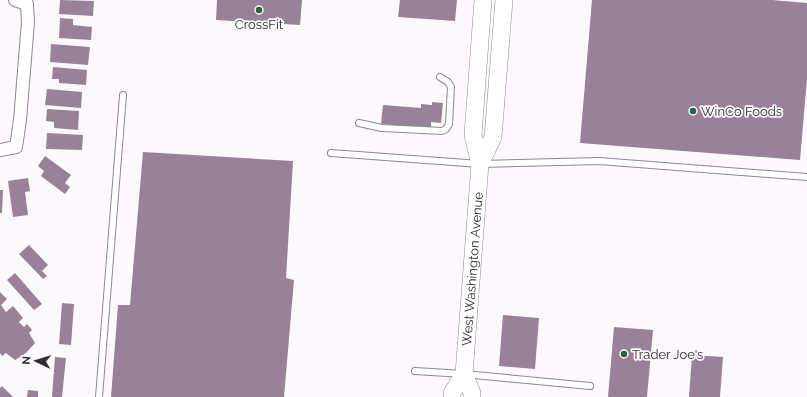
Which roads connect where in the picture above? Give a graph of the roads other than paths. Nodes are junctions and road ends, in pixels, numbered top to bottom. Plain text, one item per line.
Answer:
1 (483, 0) edge
2 (504, 0) edge
3 (21, 2) edge
4 (440, 77) dead end
5 (123, 96) dead end
6 (359, 123) dead end
7 (0, 150) edge
8 (331, 153) dead end
9 (480, 164) junction
10 (807, 177) edge
11 (415, 371) dead end
12 (464, 374) junction
13 (590, 386) dead end
14 (99, 397) edge
15 (452, 397) edge
16 (472, 397) edge

1 - 9 main road, West Washington Avenue
2 - 9 main road, West Washington Avenue
3 - 7 street
4 - 6 lane
5 - 14 lane
8 - 9 lane
9 - 10 lane
9 - 12 main road, West Washington Avenue
11 - 12 lane
12 - 13 lane
12 - 15 main road, West Washington Avenue
12 - 16 main road, West Washington Avenue

